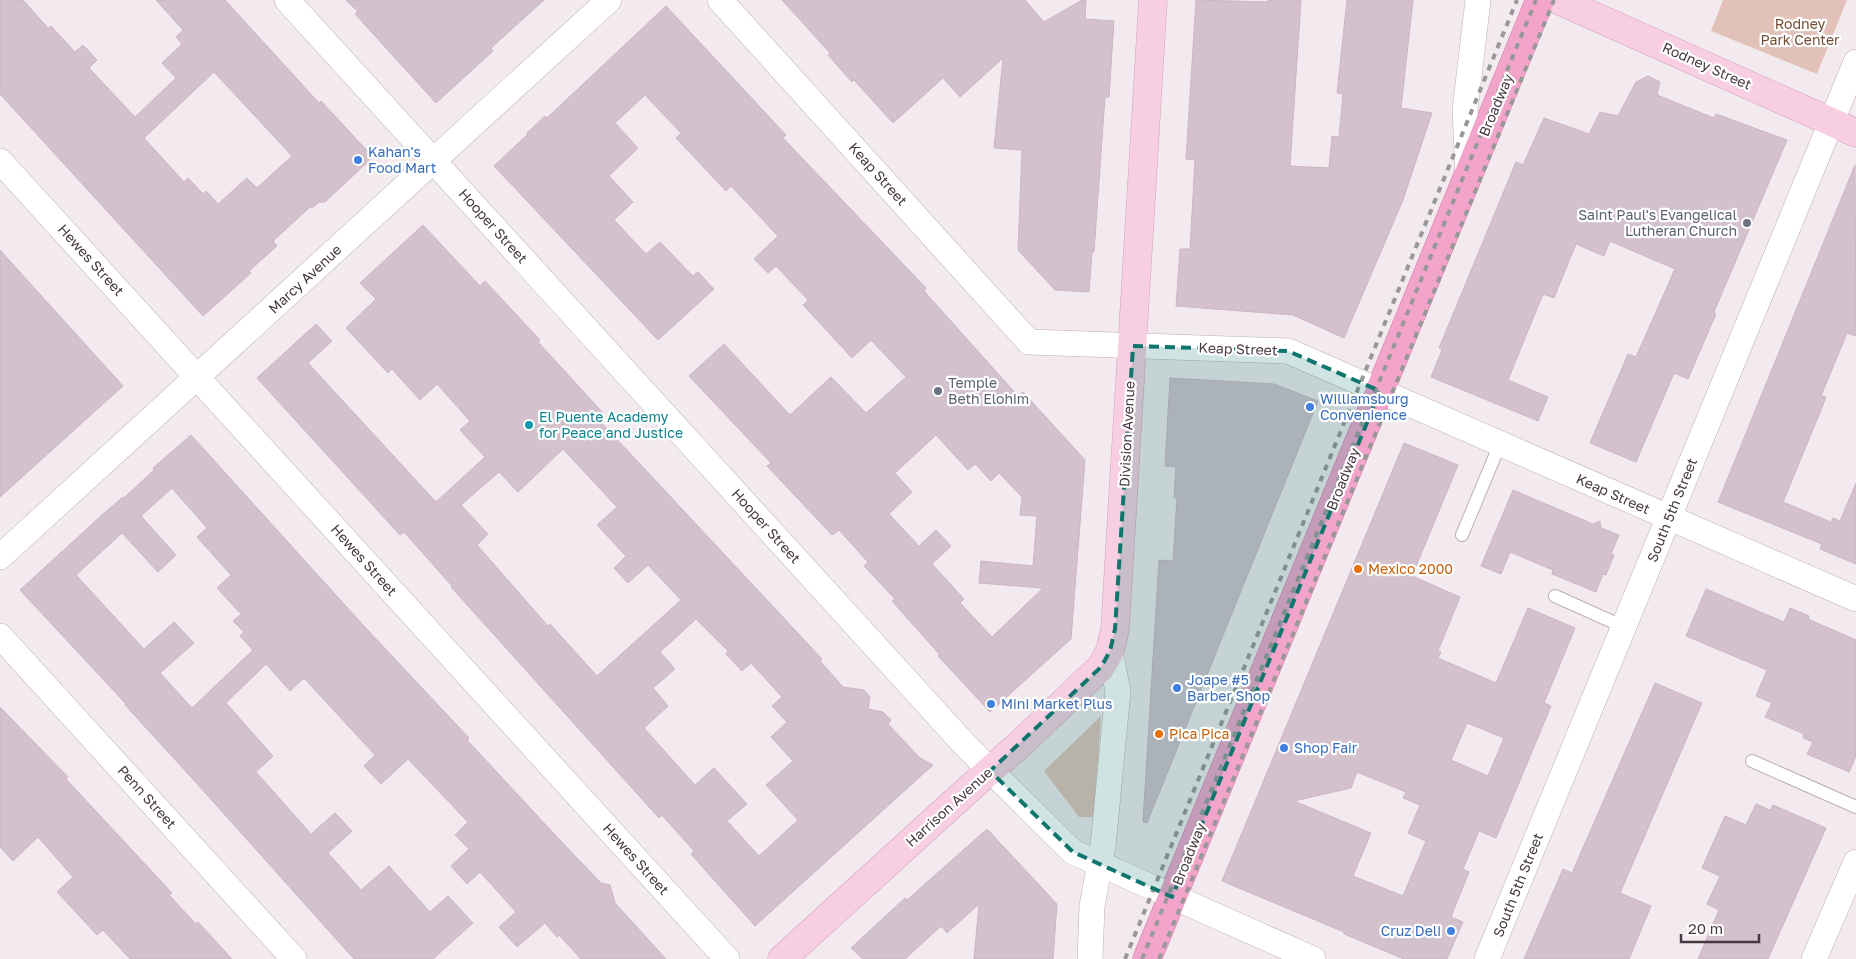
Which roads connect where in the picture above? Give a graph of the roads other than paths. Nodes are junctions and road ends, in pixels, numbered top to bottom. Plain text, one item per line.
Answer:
1 (286, 0) edge
2 (609, 0) edge
3 (720, 0) edge
4 (1478, 0) edge
5 (1540, 0) edge
6 (1558, 0) edge
7 (1150, 3) edge
8 (1856, 62) edge
9 (1831, 122) junction
10 (1856, 133) edge
11 (433, 160) junction
12 (0, 161) edge
13 (1468, 174) junction
14 (1133, 346) junction
15 (197, 377) junction
16 (1380, 391) junction
17 (1500, 444) junction
18 (1669, 518) junction
19 (1462, 535) dead end
20 (0, 557) edge
21 (1555, 596) dead end
22 (1856, 599) edge
23 (1624, 627) junction
24 (0, 636) edge
25 (1110, 651) junction
26 (1752, 761) dead end
27 (990, 771) junction
28 (1856, 807) edge
29 (1856, 862) edge
30 (1099, 865) junction
31 (1172, 897) junction
32 (294, 959) edge
33 (727, 959) edge
34 (782, 959) edge
35 (1090, 959) edge
36 (1147, 959) edge
37 (1313, 959) edge
38 (1488, 959) edge
39 (1814, 959) edge

1 - 11 street, Hooper Street
2 - 11 street, Marcy Avenue
3 - 14 street, Keap Street
4 - 13 street
5 - 13 main road, Broadway
6 - 9 street, Rodney Street
7 - 14 street, Division Avenue
8 - 9 street, South 5th Street
9 - 10 street, Rodney Street
9 - 18 street, South 5th Street
11 - 15 street, Marcy Avenue
11 - 27 street, Hooper Street
12 - 15 street, Hewes Street
13 - 16 main road, Broadway
14 - 16 street, Keap Street
14 - 25 street, Division Avenue
15 - 20 street, Marcy Avenue
15 - 33 street, Hewes Street
16 - 17 street, Keap Street
16 - 31 main road, Broadway
17 - 18 street, Keap Street
17 - 19 lane
18 - 22 street, Keap Street
18 - 23 street, South 5th Street
21 - 23 lane
23 - 38 street, South 5th Street
24 - 32 street, Penn Street
25 - 27 street, Harrison Avenue
25 - 30 street, Division Avenue
26 - 28 lane
27 - 30 street, Hooper Street
27 - 34 street, Harrison Avenue
29 - 39 street
30 - 31 street, Hooper Street
30 - 35 street
31 - 36 main road, Broadway
31 - 37 street, Hooper Street

